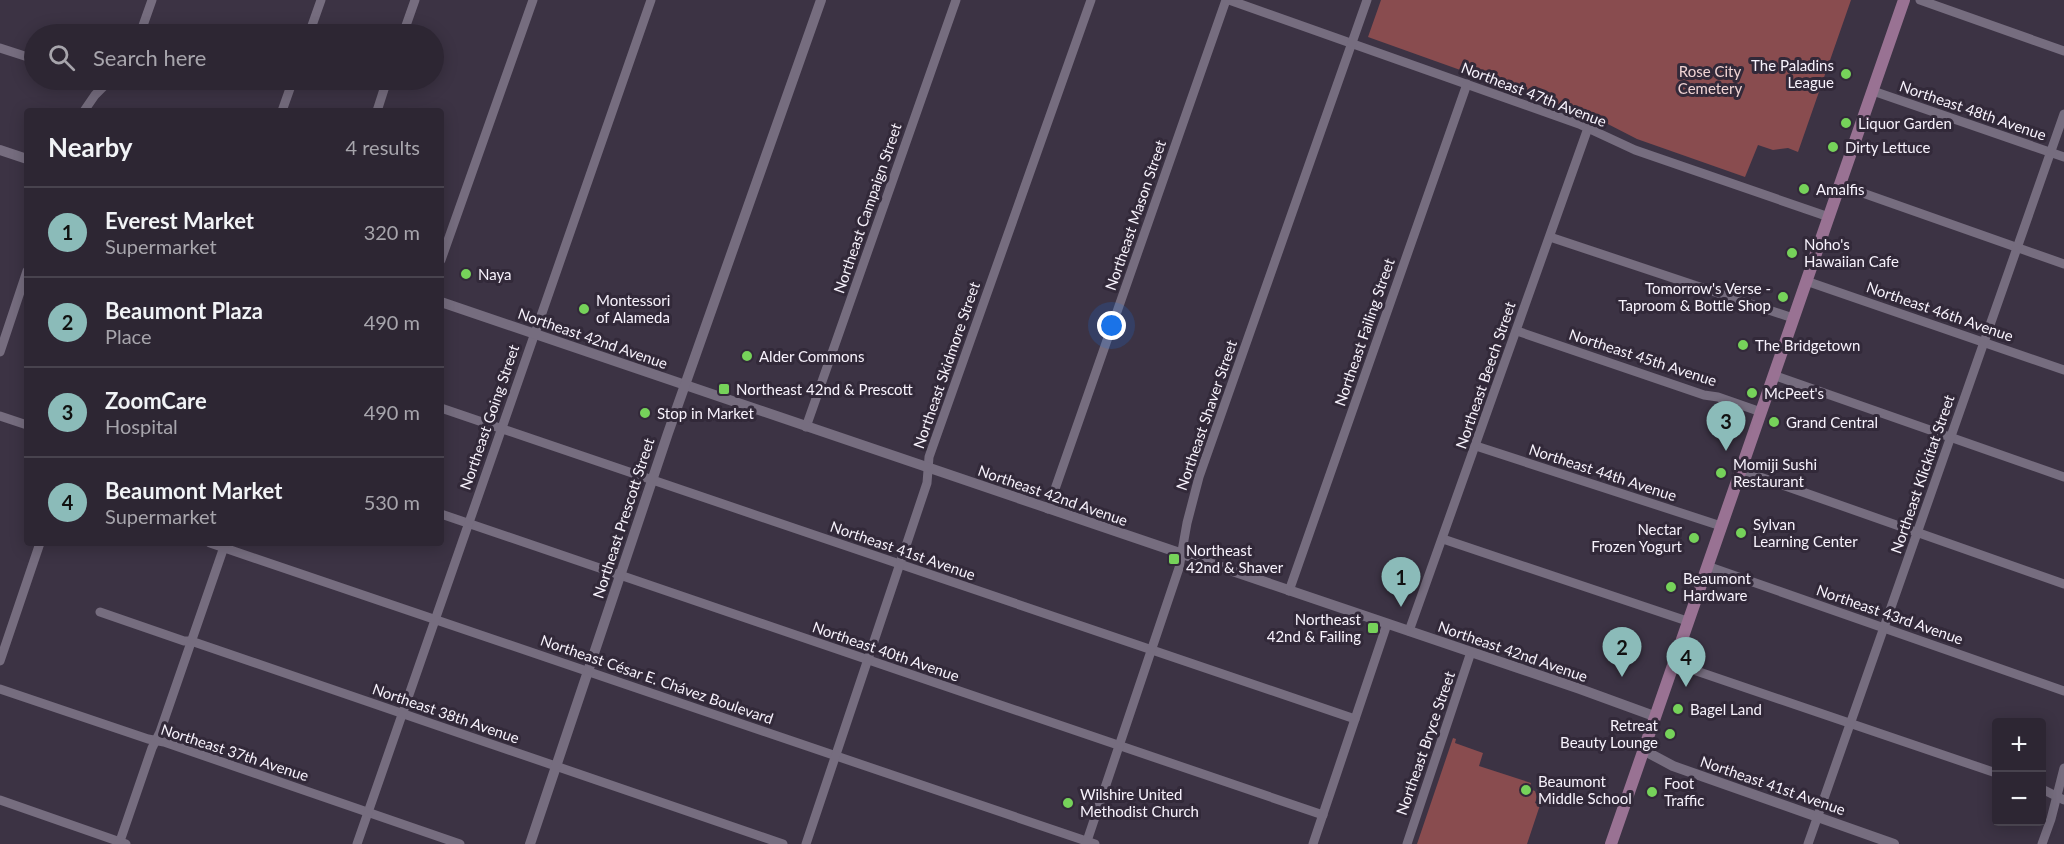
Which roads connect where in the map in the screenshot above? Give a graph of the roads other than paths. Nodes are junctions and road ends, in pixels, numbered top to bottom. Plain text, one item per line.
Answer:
1 (152, 0) edge
2 (321, 0) edge
3 (415, 0) edge
4 (533, 0) edge
5 (651, 0) edge
6 (821, 0) edge
7 (956, 0) edge
8 (1091, 0) edge
9 (1228, 0) edge
10 (1367, 0) edge
11 (1904, 0) edge
12 (1920, 0) edge
13 (144, 24) edge
14 (313, 24) edge
15 (407, 24) edge
16 (1352, 43) junction
17 (0, 48) edge
18 (2064, 51) edge
19 (24, 56) edge
20 (1467, 84) junction
21 (100, 90) edge
22 (289, 90) edge
23 (384, 90) edge
24 (1873, 91) junction
25 (86, 108) edge
26 (283, 108) edge
27 (378, 108) edge
28 (2064, 114) edge
29 (1588, 128) junction
30 (0, 150) edge
31 (2050, 153) junction
32 (2064, 157) edge
33 (24, 158) edge
34 (1840, 186) junction
35 (1829, 216) junction
36 (1550, 237) junction
37 (2017, 248) junction
38 (444, 252) edge
39 (2064, 264) edge
40 (24, 280) edge
41 (1806, 281) junction
42 (444, 303) edge
43 (1793, 318) junction
44 (1517, 331) junction
45 (534, 334) junction
46 (1984, 342) junction
47 (0, 351) edge
48 (2064, 370) edge
49 (1773, 375) junction
50 (685, 386) junction
51 (444, 409) edge
52 (1761, 412) junction
53 (0, 416) edge
54 (24, 424) edge
55 (806, 427) junction
56 (501, 429) junction
57 (1951, 437) junction
58 (1476, 446) junction
59 (928, 468) junction
60 (1740, 470) junction
61 (2064, 477) edge
62 (652, 481) junction
63 (1048, 509) junction
64 (444, 515) edge
65 (468, 523) junction
66 (1721, 526) junction
67 (1917, 532) junction
68 (1443, 539) junction
69 (39, 546) edge
70 (224, 546) edge
71 (227, 546) edge
72 (1181, 554) junction
73 (900, 565) junction
74 (1707, 566) junction
75 (620, 576) junction
76 (2064, 584) edge
77 (1289, 591) junction
78 (100, 612) dead end
79 (435, 619) junction
80 (1688, 621) junction
81 (1387, 624) junction
82 (1884, 627) junction
83 (1409, 631) junction
84 (191, 641) junction
85 (1152, 650) junction
86 (1471, 652) junction
87 (868, 660) junction
88 (0, 661) edge
89 (1673, 663) junction
90 (588, 671) junction
91 (0, 689) edge
92 (2064, 691) edge
93 (402, 714) junction
94 (1654, 716) junction
95 (1355, 719) junction
96 (1850, 723) junction
97 (156, 741) junction
98 (1119, 746) junction
99 (1643, 750) junction
100 (836, 756) junction
101 (556, 767) junction
102 (2064, 768) edge
103 (1993, 772) edge
104 (2046, 791) edge
105 (2060, 798) edge
106 (0, 801) edge
107 (368, 812) junction
108 (1323, 814) junction
109 (1817, 817) junction
110 (121, 843) edge
111 (1090, 843) edge
112 (357, 844) edge
113 (460, 844) edge
114 (530, 844) edge
115 (783, 844) edge
116 (806, 844) edge
117 (1313, 844) edge
118 (1407, 844) edge
119 (1611, 844) edge
120 (1808, 844) edge
121 (1894, 844) edge
122 (2042, 844) edge

1 - 13 street
2 - 14 street
3 - 15 street
4 - 38 street
5 - 45 street, Northeast Going Street
6 - 50 street, Northeast Prescott Street
7 - 55 street, Northeast Campaign Street
8 - 59 street, Northeast Skidmore Street
9 - 16 street, Northeast 47th Avenue
9 - 63 street, Northeast Mason Street
10 - 16 street, Northeast Shaver Street
11 - 24 main road
12 - 18 street
16 - 20 street, Northeast 47th Avenue
16 - 72 street, Northeast Shaver Street
17 - 19 street
20 - 29 street, Northeast 47th Avenue
20 - 77 street, Northeast Failing Street
21 - 25 street
22 - 26 street
23 - 27 street
24 - 31 street, Northeast 48th Avenue
24 - 34 main road
28 - 31 street, Northeast Klickitat Street
29 - 35 street, Northeast 47th Avenue
29 - 36 street, Northeast Beech Street
30 - 33 street
31 - 32 street, Northeast 48th Avenue
31 - 37 street, Northeast Klickitat Street
34 - 35 main road
34 - 37 street
35 - 41 main road
36 - 43 street
36 - 44 street, Northeast Beech Street
37 - 39 street
37 - 46 street, Northeast Klickitat Street
40 - 47 street
41 - 43 main road
41 - 46 street, Northeast 46th Avenue
42 - 45 street, Northeast 42nd Avenue
43 - 49 main road
44 - 52 street, Northeast 45th Avenue
44 - 58 street, Northeast Beech Street
45 - 50 street, Northeast 42nd Avenue
45 - 56 street, Northeast Going Street
46 - 48 street, Northeast 46th Avenue
46 - 57 street, Northeast Klickitat Street
49 - 52 main road
49 - 57 street
50 - 55 street, Northeast 42nd Avenue
50 - 62 street, Northeast Prescott Street
51 - 56 street, Northeast 41st Avenue
52 - 60 main road
53 - 54 street
55 - 59 street, Northeast 42nd Avenue
56 - 62 street, Northeast 41st Avenue
56 - 65 street, Northeast Going Street
57 - 61 street
57 - 67 street, Northeast Klickitat Street
58 - 66 street, Northeast 44th Avenue
58 - 68 street, Northeast Beech Street
59 - 63 street, Northeast 42nd Avenue
59 - 73 street, Northeast Skidmore Street
60 - 66 main road
60 - 67 street
62 - 73 street, Northeast 41st Avenue
62 - 75 street, Northeast Prescott Street
63 - 72 street, Northeast 42nd Avenue
64 - 65 street, Northeast 40th Avenue
65 - 75 street, Northeast 40th Avenue
65 - 79 street, Northeast Going Street
66 - 74 main road
67 - 76 street
67 - 82 street, Northeast Klickitat Street
68 - 80 street
68 - 83 street, Northeast Beech Street
69 - 88 street
70 - 84 street
71 - 79 street, Northeast César E. Chávez Boulevard
72 - 77 street, Northeast 42nd Avenue
72 - 85 street, Northeast Shaver Street
73 - 85 street, Northeast 41st Avenue
73 - 87 street, Northeast Skidmore Street
74 - 80 main road
74 - 82 street, Northeast 43rd Avenue
75 - 87 street, Northeast 40th Avenue
75 - 90 street, Northeast Prescott Street
77 - 81 street, Northeast 42nd Avenue
78 - 84 street, Northeast 38th Avenue
79 - 90 street, Northeast César E. Chávez Boulevard
79 - 93 street, Northeast Going Street
80 - 89 main road
81 - 83 street, Northeast 42nd Avenue
81 - 95 street
82 - 92 street, Northeast 43rd Avenue
82 - 96 street, Northeast Klickitat Street
83 - 86 street, Northeast 42nd Avenue
84 - 93 street, Northeast 38th Avenue
84 - 97 street
85 - 95 street, Northeast 41st Avenue
85 - 98 street, Northeast Shaver Street
86 - 94 street, Northeast 42nd Avenue
86 - 118 street, Northeast Bryce Street
87 - 98 street, Northeast 40th Avenue
87 - 100 street, Northeast Skidmore Street
89 - 94 main road
89 - 96 street
90 - 100 street, Northeast César E. Chávez Boulevard
90 - 101 street, Northeast Prescott Street
91 - 97 street, Northeast 37th Avenue
93 - 101 street, Northeast 38th Avenue
93 - 107 street, Northeast Going Street
94 - 99 main road
95 - 108 street
96 - 103 street
96 - 109 street, Northeast Klickitat Street
97 - 107 street, Northeast 37th Avenue
97 - 110 street
98 - 108 street, Northeast 40th Avenue
98 - 111 street, Northeast Shaver Street
99 - 109 street, Northeast 41st Avenue
99 - 119 main road
100 - 111 street, Northeast César E. Chávez Boulevard
100 - 116 street, Northeast Skidmore Street
101 - 114 street, Northeast Prescott Street
101 - 115 street, Northeast 38th Avenue
102 - 105 street
104 - 105 street
105 - 122 street
106 - 110 street
107 - 112 street, Northeast Going Street
107 - 113 street, Northeast 37th Avenue
108 - 117 street
109 - 120 street, Northeast Klickitat Street
109 - 121 street, Northeast 41st Avenue

